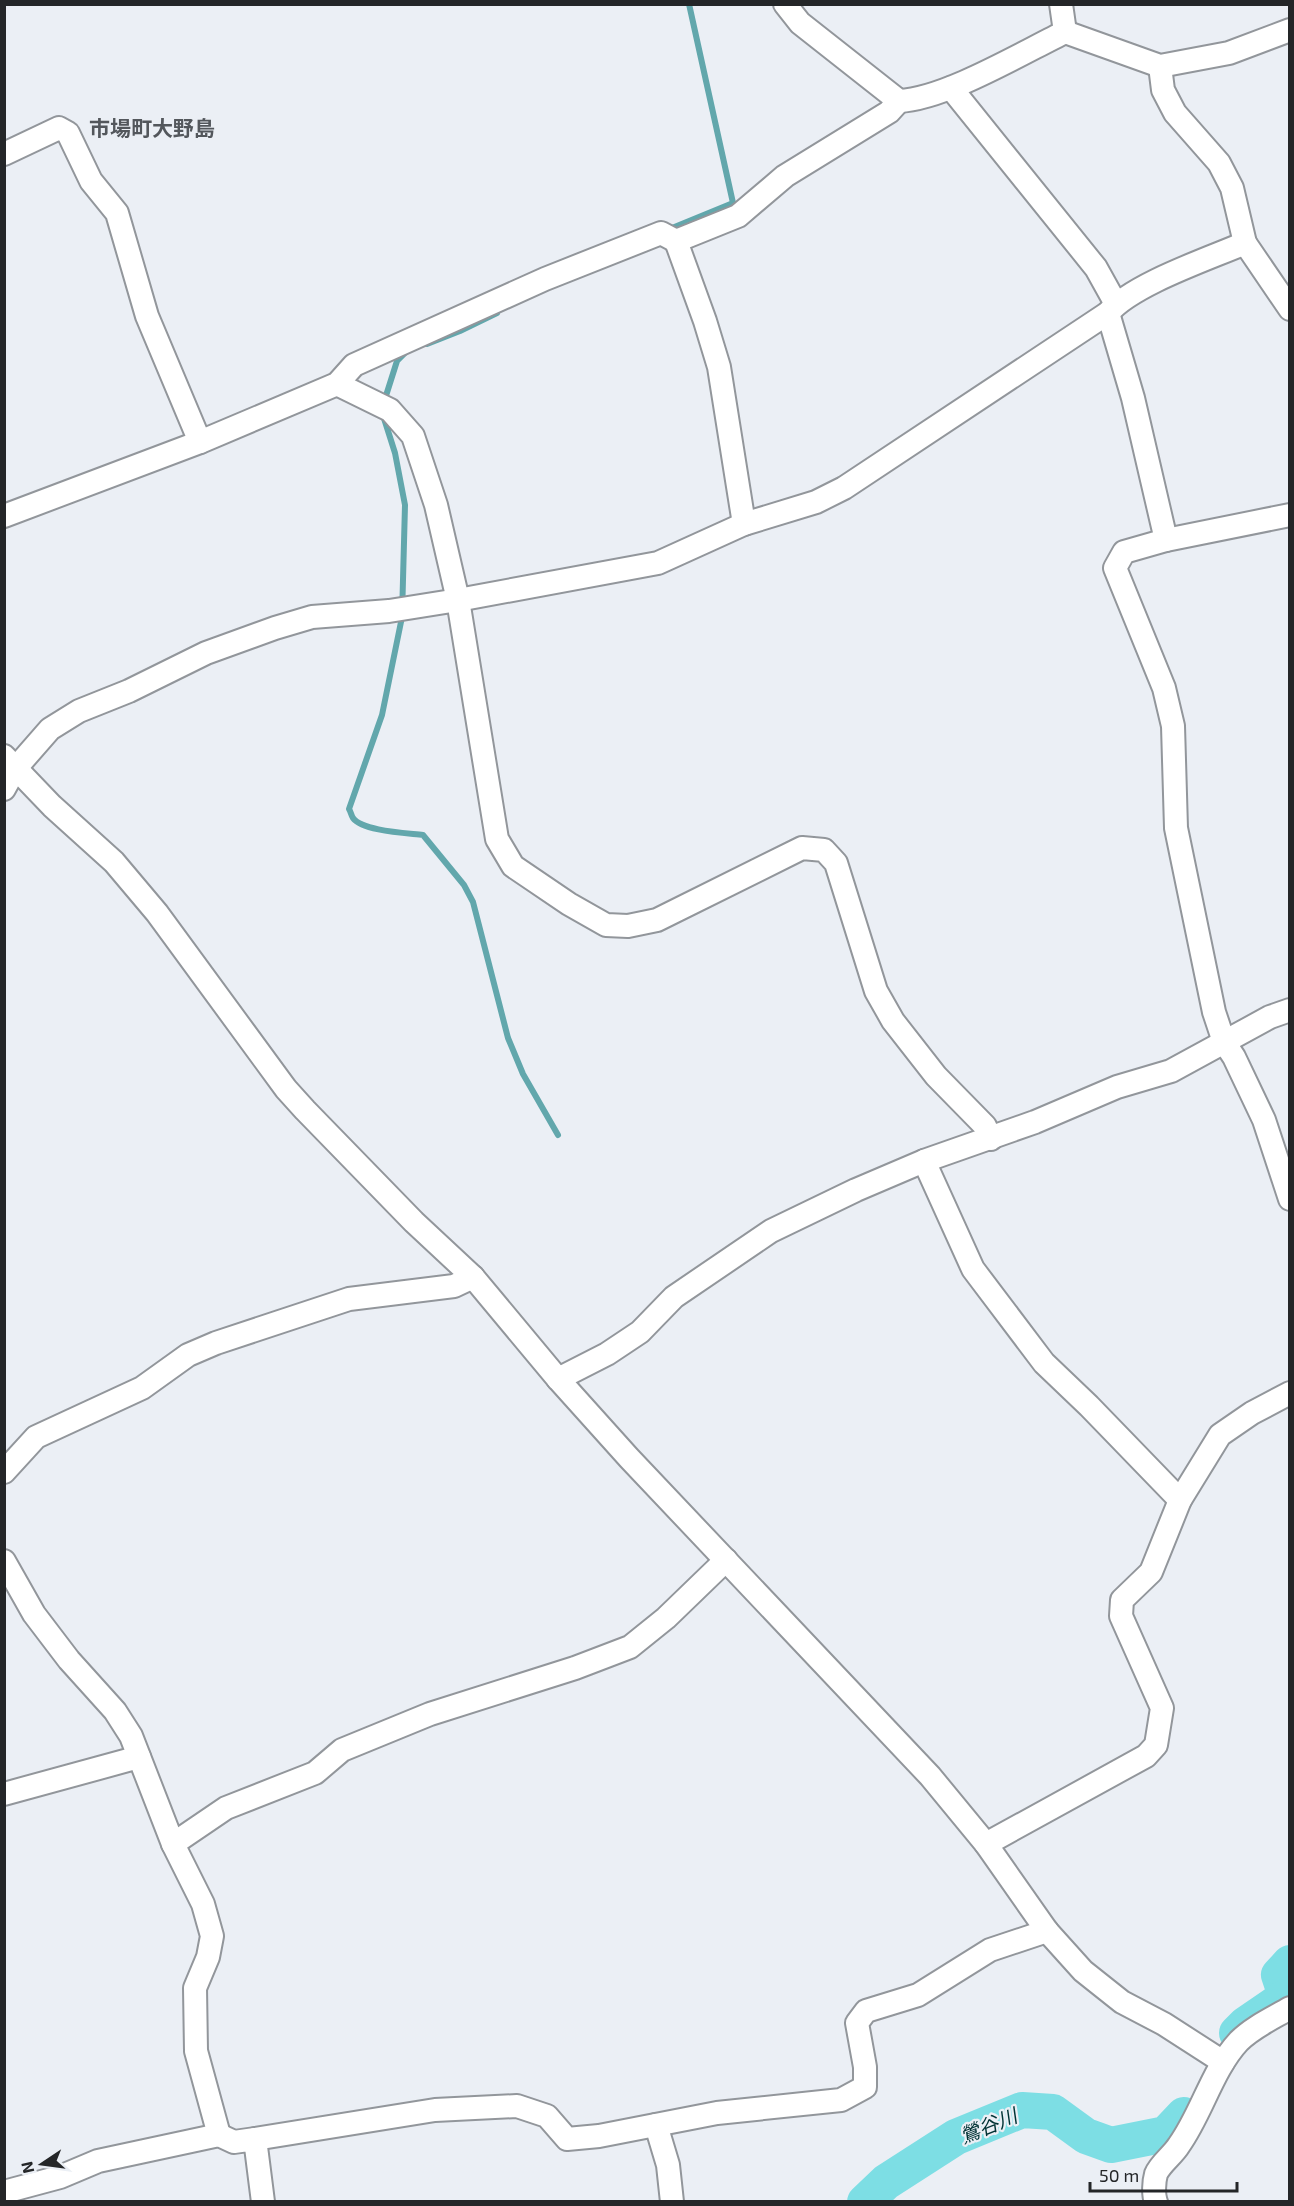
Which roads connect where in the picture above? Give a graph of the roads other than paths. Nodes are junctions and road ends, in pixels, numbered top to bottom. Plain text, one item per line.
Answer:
1 (785, 4) edge
2 (1061, 4) edge
3 (1290, 30) edge
4 (1065, 32) junction
5 (1160, 66) junction
6 (951, 88) junction
7 (899, 101) junction
8 (4, 154) edge
9 (669, 237) junction
10 (1245, 243) junction
11 (1112, 309) junction
12 (1290, 309) edge
13 (337, 384) junction
14 (200, 442) junction
15 (1290, 514) edge
16 (4, 516) edge
17 (744, 524) junction
18 (1166, 540) junction
19 (458, 600) junction
20 (10, 762) edge
21 (4, 789) edge
22 (1290, 1010) edge
23 (1224, 1042) junction
24 (992, 1139) junction
25 (924, 1161) junction
26 (1290, 1199) edge
27 (473, 1277) junction
28 (558, 1378) junction
29 (1290, 1393) edge
30 (4, 1472) edge
31 (1180, 1500) junction
32 (726, 1560) junction
33 (4, 1561) edge
34 (139, 1757) junction
35 (4, 1794) edge
36 (173, 1844) junction
37 (986, 1844) junction
38 (1047, 1931) junction
39 (1290, 2008) edge
40 (1223, 2062) junction
41 (656, 2125) junction
42 (219, 2135) junction
43 (255, 2139) junction
44 (4, 2192) edge
45 (263, 2202) edge
46 (672, 2202) edge
47 (1156, 2202) edge

1 - 7 street
2 - 4 street
3 - 5 street
4 - 5 street
4 - 6 street
5 - 10 street
6 - 7 street
6 - 11 street
7 - 9 street
8 - 14 street
9 - 13 street
9 - 17 street
10 - 11 street
10 - 12 street
11 - 17 street
11 - 18 street
13 - 14 street
13 - 19 street
14 - 16 street
15 - 18 street
17 - 19 street
18 - 23 street
19 - 20 street
19 - 24 street
20 - 21 street
20 - 27 street
22 - 23 street
23 - 24 street
23 - 26 street
24 - 25 street
25 - 28 street
25 - 31 street
27 - 28 street
27 - 30 street
28 - 32 street
29 - 31 street
31 - 37 street
32 - 36 street
32 - 37 street
33 - 34 street
34 - 35 street
34 - 36 street
36 - 42 street
37 - 38 street
38 - 40 street
38 - 41 street
39 - 40 street
40 - 47 street
41 - 43 street
41 - 46 street
42 - 43 street
42 - 44 street
43 - 45 street

